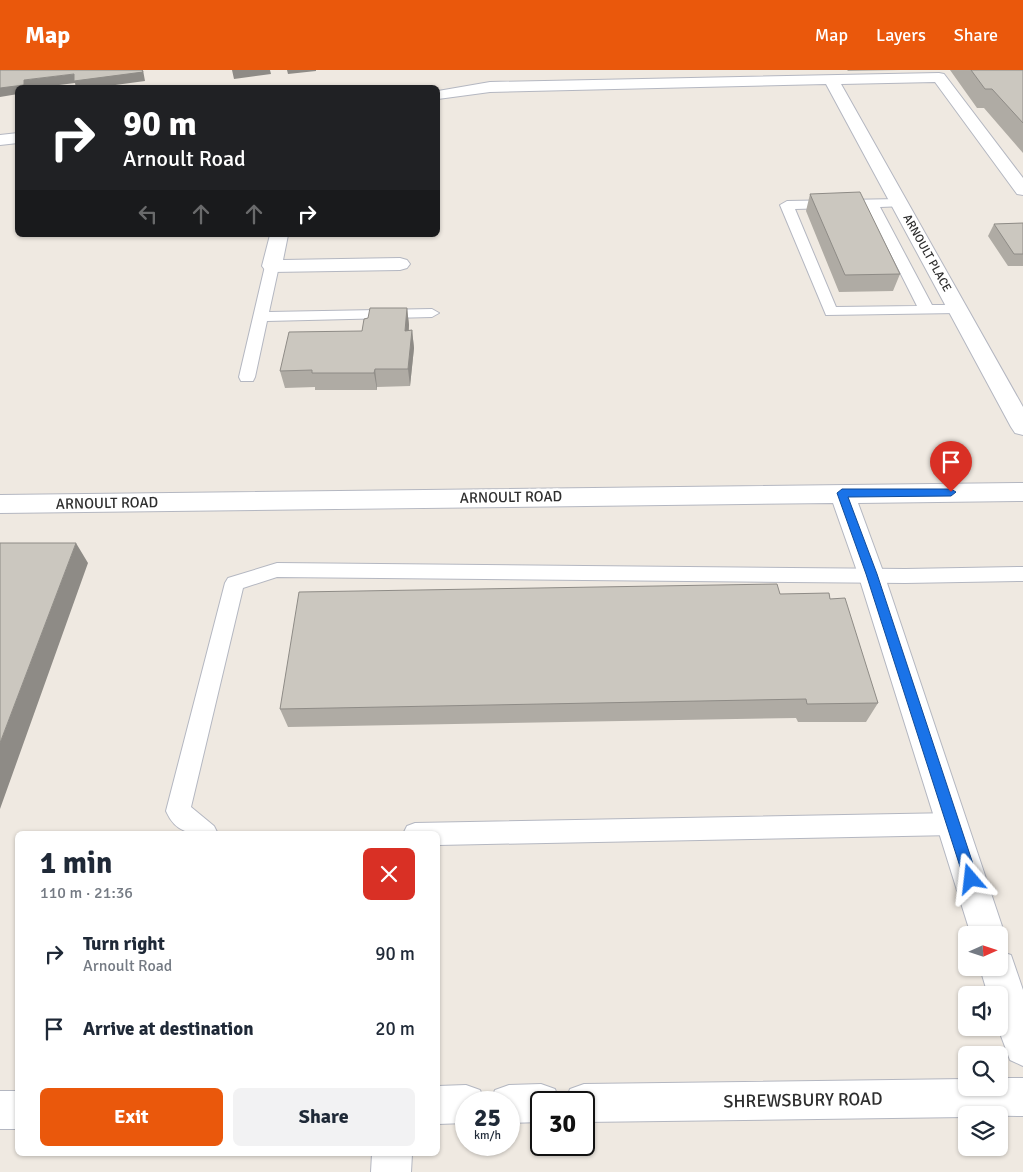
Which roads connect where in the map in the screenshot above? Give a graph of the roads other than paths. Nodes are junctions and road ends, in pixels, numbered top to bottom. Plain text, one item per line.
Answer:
1 (831, 79) junction
2 (440, 95) edge
3 (15, 138) edge
4 (0, 140) edge
5 (1023, 190) edge
6 (900, 203) junction
7 (872, 204) junction
8 (279, 237) edge
9 (400, 264) dead end
10 (272, 266) junction
11 (958, 309) junction
12 (927, 310) junction
13 (432, 313) dead end
14 (260, 317) junction
15 (247, 377) dead end
16 (1023, 427) edge
17 (1023, 492) edge
18 (842, 493) junction
19 (0, 504) edge
20 (871, 574) junction
21 (1023, 574) edge
22 (954, 824) junction
23 (202, 831) edge
24 (440, 834) edge
25 (985, 926) edge
26 (1001, 976) edge
27 (1023, 1047) edge
28 (1023, 1097) edge
29 (595, 1103) edge
30 (440, 1104) edge
31 (455, 1104) edge
32 (0, 1110) edge
33 (15, 1110) edge
34 (392, 1156) edge
35 (391, 1172) edge

1 - 2 street
1 - 5 street
1 - 6 street, ARNOULT PLACE
3 - 4 street
6 - 7 lane
6 - 11 street, ARNOULT PLACE
7 - 12 lane
7 - 12 lane
8 - 10 street
9 - 10 street
10 - 14 lane
11 - 12 lane
11 - 16 street, ARNOULT PLACE
13 - 14 lane
14 - 15 lane
17 - 18 street, ARNOULT ROAD
18 - 19 street, ARNOULT ROAD
18 - 20 street
20 - 21 lane
20 - 22 street
20 - 23 lane
22 - 24 lane
22 - 25 street
26 - 27 street
28 - 29 street, SHREWSBURY ROAD
30 - 31 street
32 - 33 street
34 - 35 street

